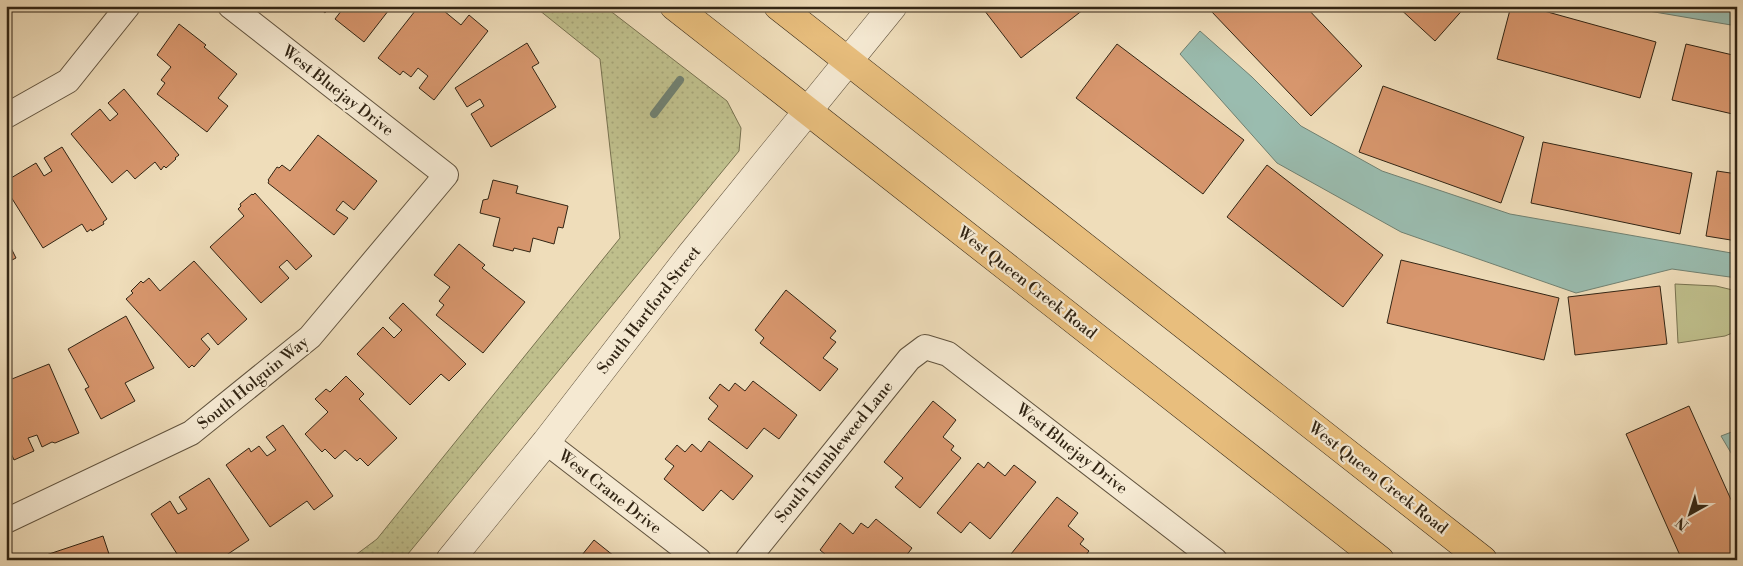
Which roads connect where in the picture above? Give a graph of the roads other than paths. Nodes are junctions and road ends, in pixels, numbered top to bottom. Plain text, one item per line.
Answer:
1 (128, 6) edge
2 (230, 6) edge
3 (674, 6) edge
4 (778, 6) edge
5 (893, 6) edge
6 (848, 60) junction
7 (808, 111) junction
8 (6, 116) edge
9 (446, 175) joint
10 (925, 347) joint
11 (546, 442) junction
12 (6, 521) edge
13 (450, 560) edge
14 (699, 560) edge
15 (747, 560) edge
16 (1215, 560) edge
17 (1380, 560) edge
18 (1482, 560) edge

1 - 8 street
2 - 9 street, West Bluejay Drive
3 - 7 main road, West Queen Creek Road
4 - 6 main road, West Queen Creek Road
5 - 6 street, South Hartford Street
6 - 7 street, South Hartford Street
6 - 18 main road, West Queen Creek Road
7 - 11 street, South Hartford Street
7 - 17 main road, West Queen Creek Road
9 - 12 street, South Holguin Way
10 - 15 street, South Tumbleweed Lane
10 - 16 street, West Bluejay Drive
11 - 13 street, South Hartford Street
11 - 14 street, West Crane Drive

